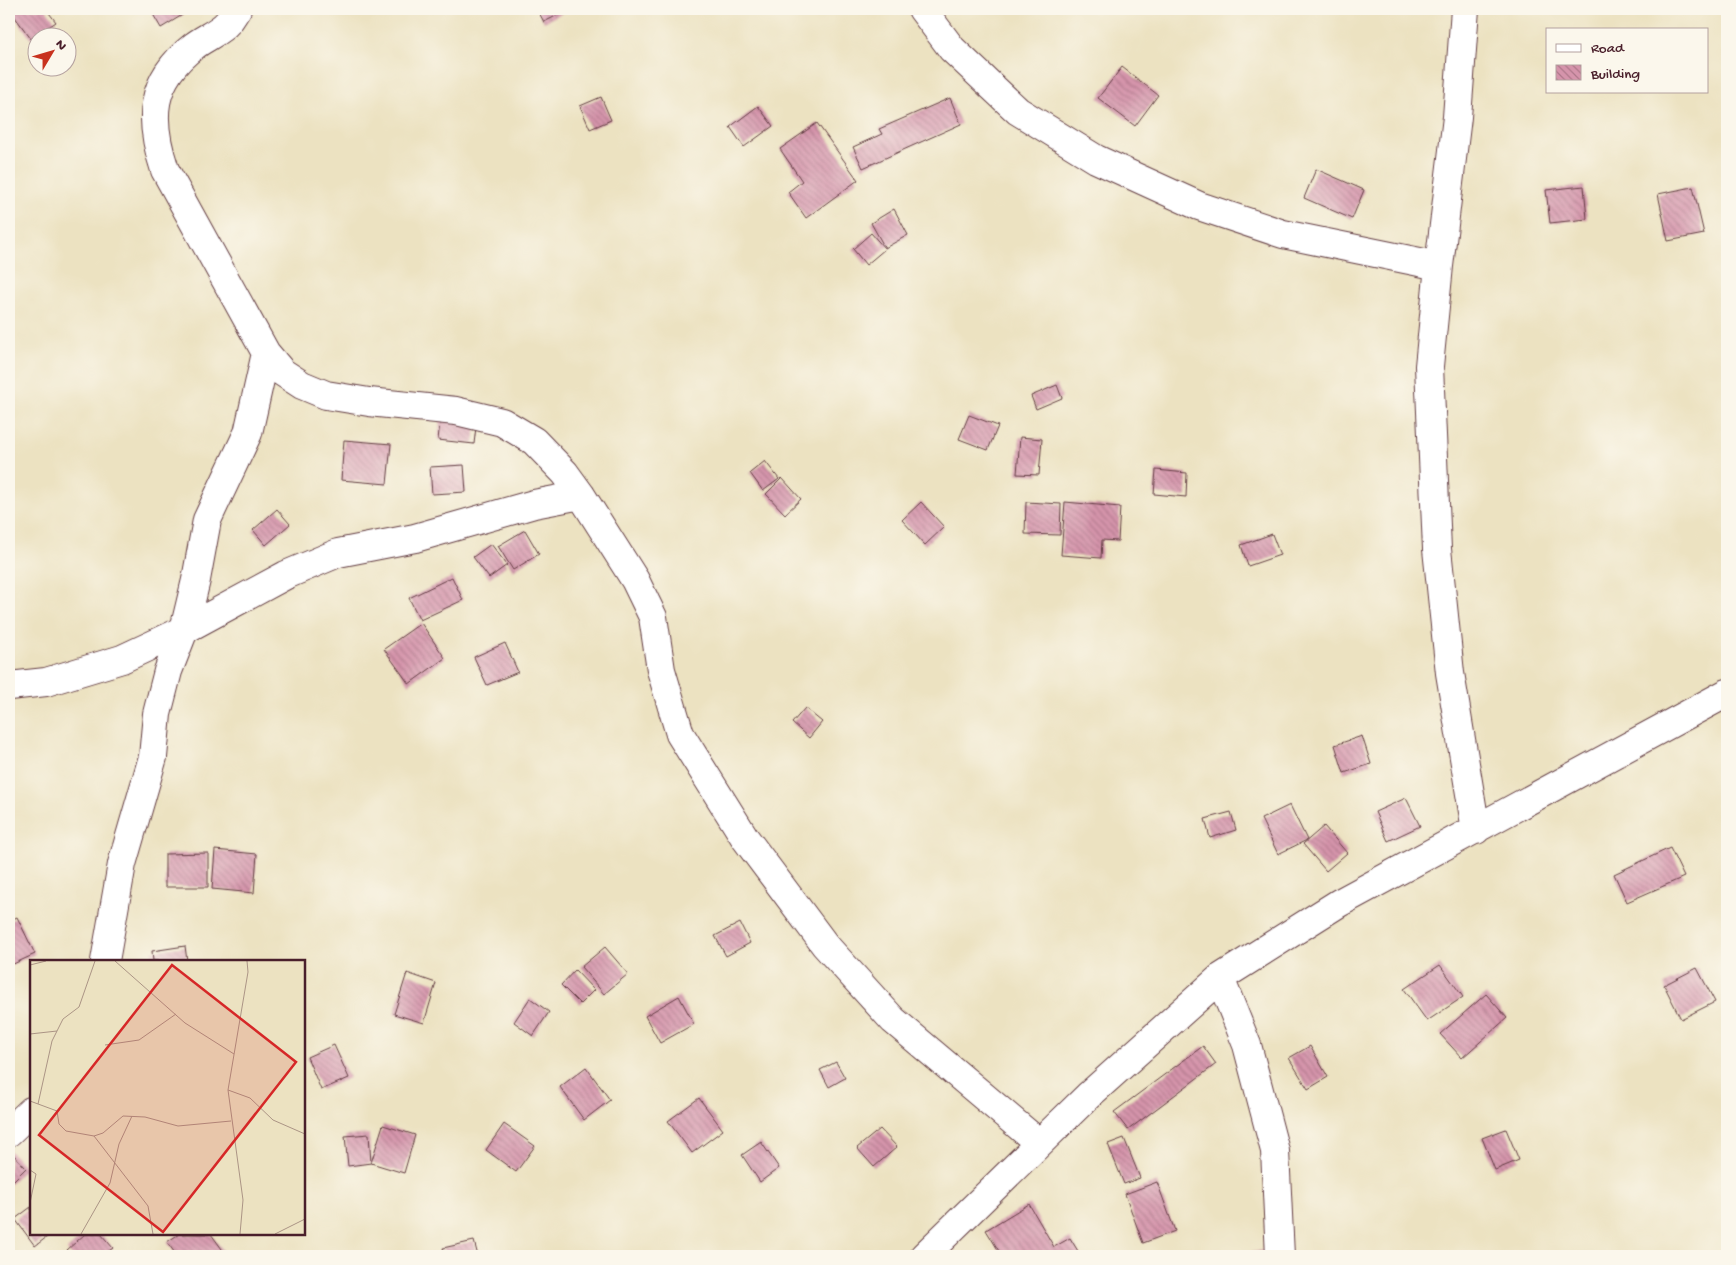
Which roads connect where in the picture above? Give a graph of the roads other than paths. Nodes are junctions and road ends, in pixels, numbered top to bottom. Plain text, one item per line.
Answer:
1 (237, 9) edge
2 (922, 9) edge
3 (1465, 9) edge
4 (1439, 266) junction
5 (266, 353) junction
6 (581, 495) junction
7 (184, 630) junction
8 (9, 686) edge
9 (1727, 693) edge
10 (1476, 830) junction
11 (105, 960) edge
12 (1220, 978) junction
13 (30, 1112) edge
14 (9, 1132) edge
15 (1039, 1143) junction
16 (924, 1256) edge
17 (1280, 1256) edge

1 - 5 street
2 - 4 street
3 - 4 street
4 - 10 street
5 - 6 street
5 - 7 street
6 - 7 street
6 - 15 street
7 - 8 street
7 - 11 street
9 - 10 street
10 - 12 street
12 - 15 street
12 - 17 street
13 - 14 street
15 - 16 street

